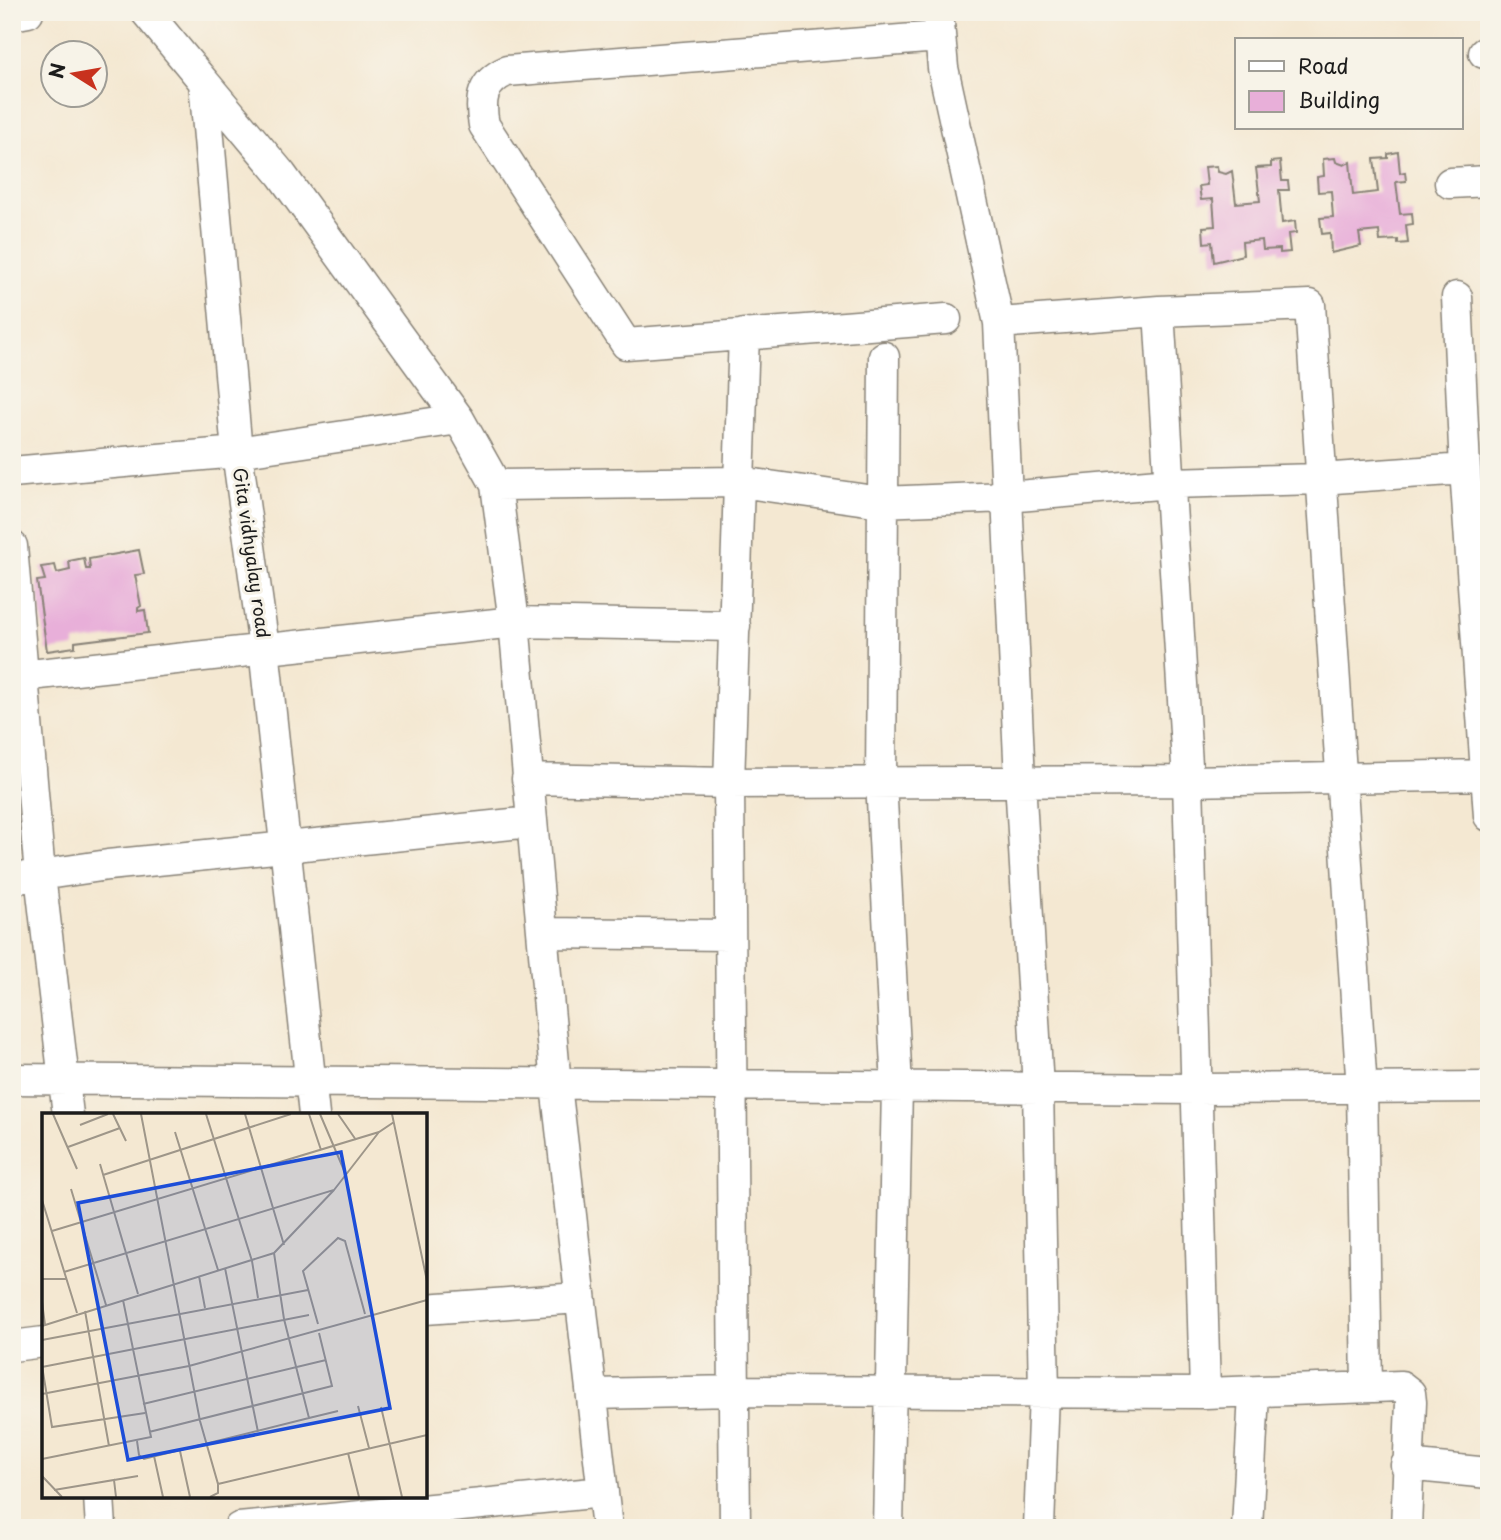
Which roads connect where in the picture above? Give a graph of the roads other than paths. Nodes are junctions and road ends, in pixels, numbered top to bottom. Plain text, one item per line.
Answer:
1 (28, 12) edge
2 (146, 12) edge
3 (12, 15) edge
4 (939, 25) edge
5 (204, 82) junction
6 (1489, 180) edge
7 (1450, 183) dead end
8 (1457, 297) dead end
9 (1159, 311) junction
10 (946, 319) dead end
11 (999, 323) junction
12 (744, 334) junction
13 (884, 357) dead end
14 (459, 419) junction
15 (237, 452) junction
16 (1465, 469) junction
17 (12, 472) edge
18 (1320, 479) junction
19 (740, 482) junction
20 (1170, 483) junction
21 (496, 485) junction
22 (1006, 497) junction
23 (881, 502) junction
24 (12, 546) edge
25 (514, 622) junction
26 (735, 626) junction
27 (264, 648) junction
28 (18, 676) edge
29 (1486, 775) junction
30 (527, 779) junction
31 (1340, 779) junction
32 (1020, 780) junction
33 (880, 781) junction
34 (1188, 781) junction
35 (729, 783) junction
36 (1489, 816) edge
37 (532, 822) junction
38 (284, 848) junction
39 (26, 877) edge
40 (544, 933) junction
41 (729, 935) junction
42 (12, 1079) edge
43 (65, 1080) junction
44 (311, 1082) junction
45 (556, 1085) junction
46 (729, 1086) junction
47 (897, 1087) junction
48 (1489, 1087) edge
49 (1038, 1088) junction
50 (1196, 1089) junction
51 (1362, 1090) junction
52 (68, 1113) edge
53 (314, 1113) edge
54 (579, 1298) junction
55 (427, 1309) edge
56 (42, 1342) edge
57 (12, 1346) edge
58 (1367, 1387) junction
59 (734, 1391) junction
60 (892, 1393) junction
61 (1044, 1393) junction
62 (1205, 1393) junction
63 (1254, 1393) junction
64 (592, 1394) junction
65 (1406, 1465) junction
66 (1489, 1473) edge
67 (603, 1492) junction
68 (99, 1498) edge
69 (353, 1513) edge
70 (101, 1528) edge
71 (239, 1528) edge
72 (607, 1528) edge
73 (735, 1528) edge
74 (888, 1528) edge
75 (1040, 1528) edge
76 (1247, 1528) edge
77 (1406, 1528) edge

1 - 3 street
2 - 5 street
4 - 11 street
4 - 12 street
5 - 14 street
5 - 15 street, Gita vidhyalay road
6 - 7 street
8 - 16 street
9 - 11 street
9 - 18 street
9 - 20 street
10 - 12 street
11 - 22 street
12 - 19 street
13 - 23 street
14 - 15 street
14 - 21 street
15 - 17 street
15 - 27 street, Gita vidhyalay road
16 - 18 street
16 - 29 street
18 - 20 street
18 - 31 street
19 - 21 street
19 - 23 street
19 - 26 street
20 - 22 street
20 - 34 street
21 - 25 street
22 - 23 street
22 - 32 street
23 - 33 street
24 - 28 street
25 - 26 street
25 - 27 street
25 - 30 street
26 - 35 street
27 - 28 street
27 - 38 street, Gita vidhyalay road
28 - 39 street
29 - 31 street
29 - 36 street
30 - 35 street
30 - 37 street
31 - 34 street
31 - 51 street
32 - 33 street
32 - 34 street
32 - 49 street
33 - 35 street
33 - 47 street
34 - 50 street
35 - 41 street
37 - 38 street
37 - 40 street
38 - 39 street
38 - 44 street, Gita vidhyalay road
39 - 43 street
40 - 41 street
40 - 45 street
41 - 46 street
42 - 43 street
43 - 44 street
43 - 52 street
44 - 45 street
44 - 53 street, Gita vidhyalay road
45 - 46 street
45 - 54 street
46 - 47 street
46 - 59 street
47 - 49 street
47 - 60 street
48 - 51 street
49 - 50 street
49 - 61 street
50 - 51 street
50 - 62 street
51 - 58 street
54 - 55 street
54 - 64 street
56 - 57 street
58 - 63 street
58 - 65 street
59 - 60 street
59 - 64 street
59 - 73 street
60 - 61 street
60 - 74 street
61 - 62 street
61 - 75 street
62 - 63 street
63 - 76 street
64 - 67 street
65 - 66 street
65 - 77 street
67 - 69 street
67 - 72 street
68 - 70 street
69 - 71 street

